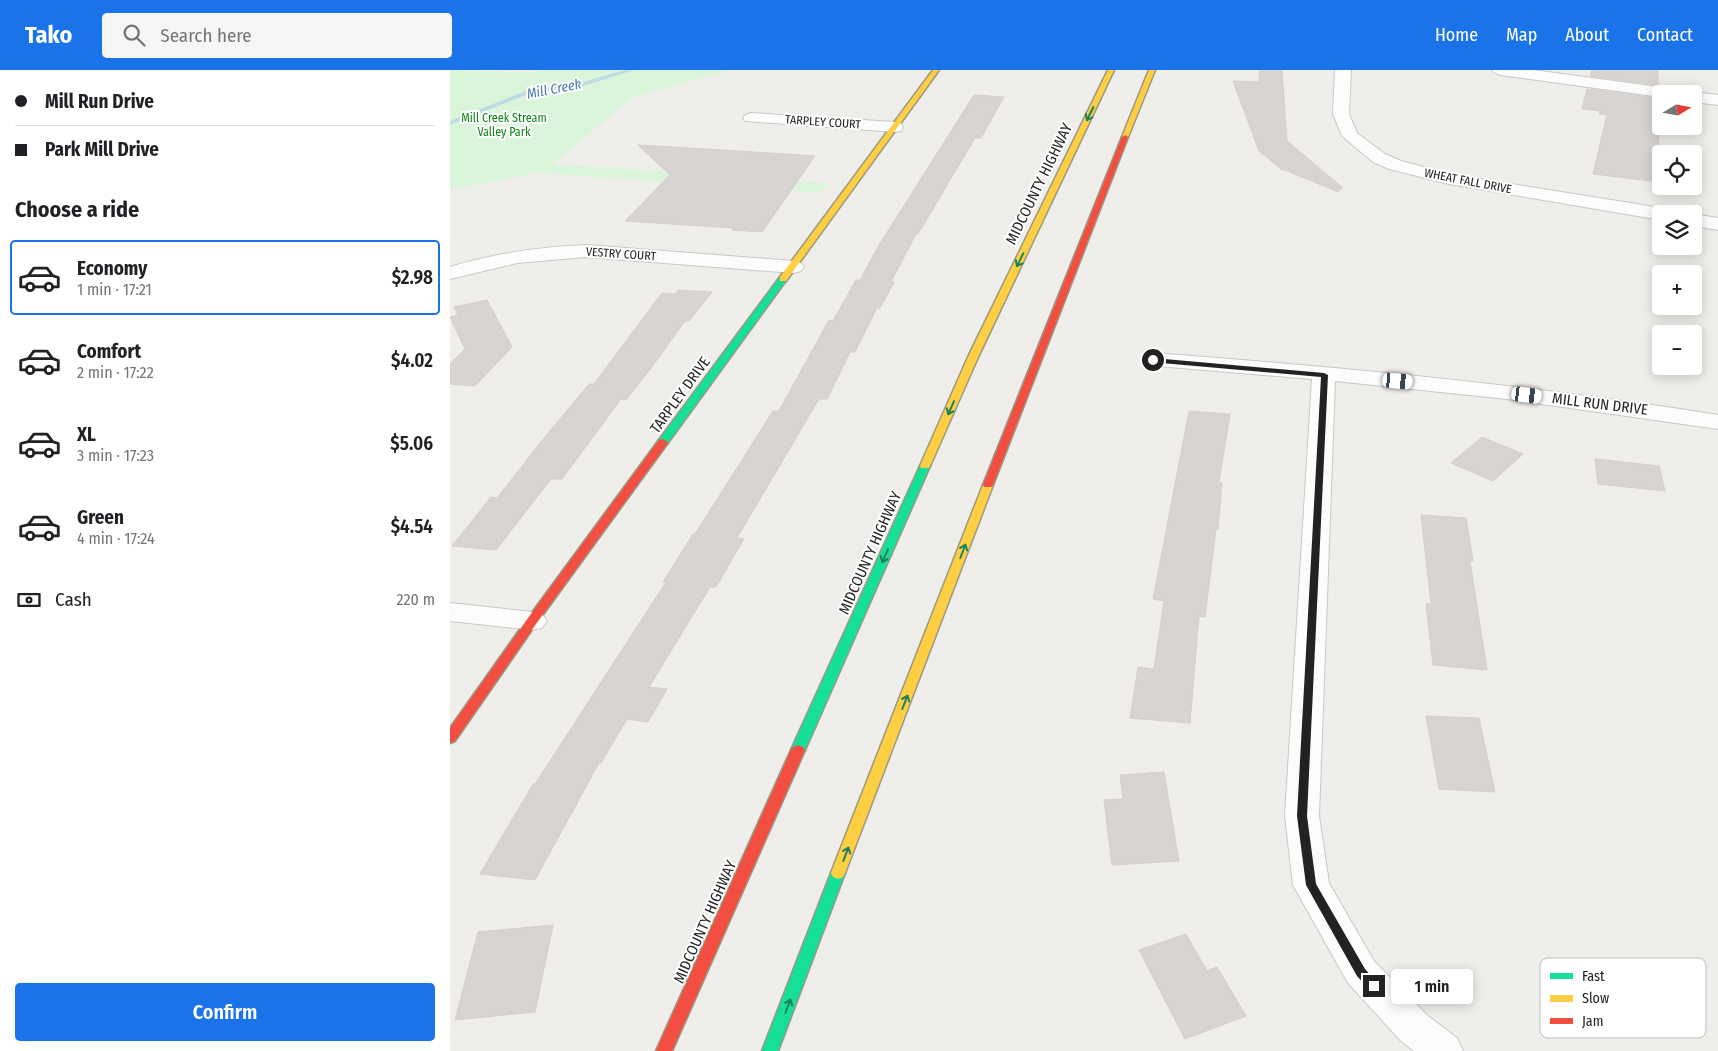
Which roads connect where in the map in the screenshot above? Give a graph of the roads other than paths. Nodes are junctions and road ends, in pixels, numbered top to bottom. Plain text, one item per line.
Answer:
1 (936, 70) edge
2 (1111, 70) edge
3 (1152, 70) edge
4 (1343, 70) edge
5 (1500, 70) edge
6 (1652, 91) edge
7 (1702, 98) edge
8 (1718, 100) edge
9 (751, 118) dead end
10 (895, 127) junction
11 (1652, 213) edge
12 (1702, 221) edge
13 (1718, 224) edge
14 (794, 266) junction
15 (450, 273) edge
16 (1153, 360) dead end
17 (1324, 375) junction
18 (1718, 422) edge
19 (450, 612) edge
20 (532, 621) junction
21 (450, 738) edge
22 (664, 1051) edge
23 (770, 1051) edge
24 (1444, 1051) edge

1 - 10 main road, TARPLEY DRIVE
2 -> 22 main road, MIDCOUNTY HIGHWAY
23 -> 3 main road
4 - 11 street, WHEAT FALL DRIVE
5 - 6 street
7 - 8 street
9 - 10 street, TARPLEY COURT
10 - 14 main road, TARPLEY DRIVE
12 - 13 street
14 - 15 street, VESTRY COURT
14 - 20 main road, TARPLEY DRIVE
16 - 17 street, MILL RUN DRIVE
17 - 18 street, MILL RUN DRIVE
17 - 24 street
19 - 20 street
20 - 21 main road, TARPLEY DRIVE

